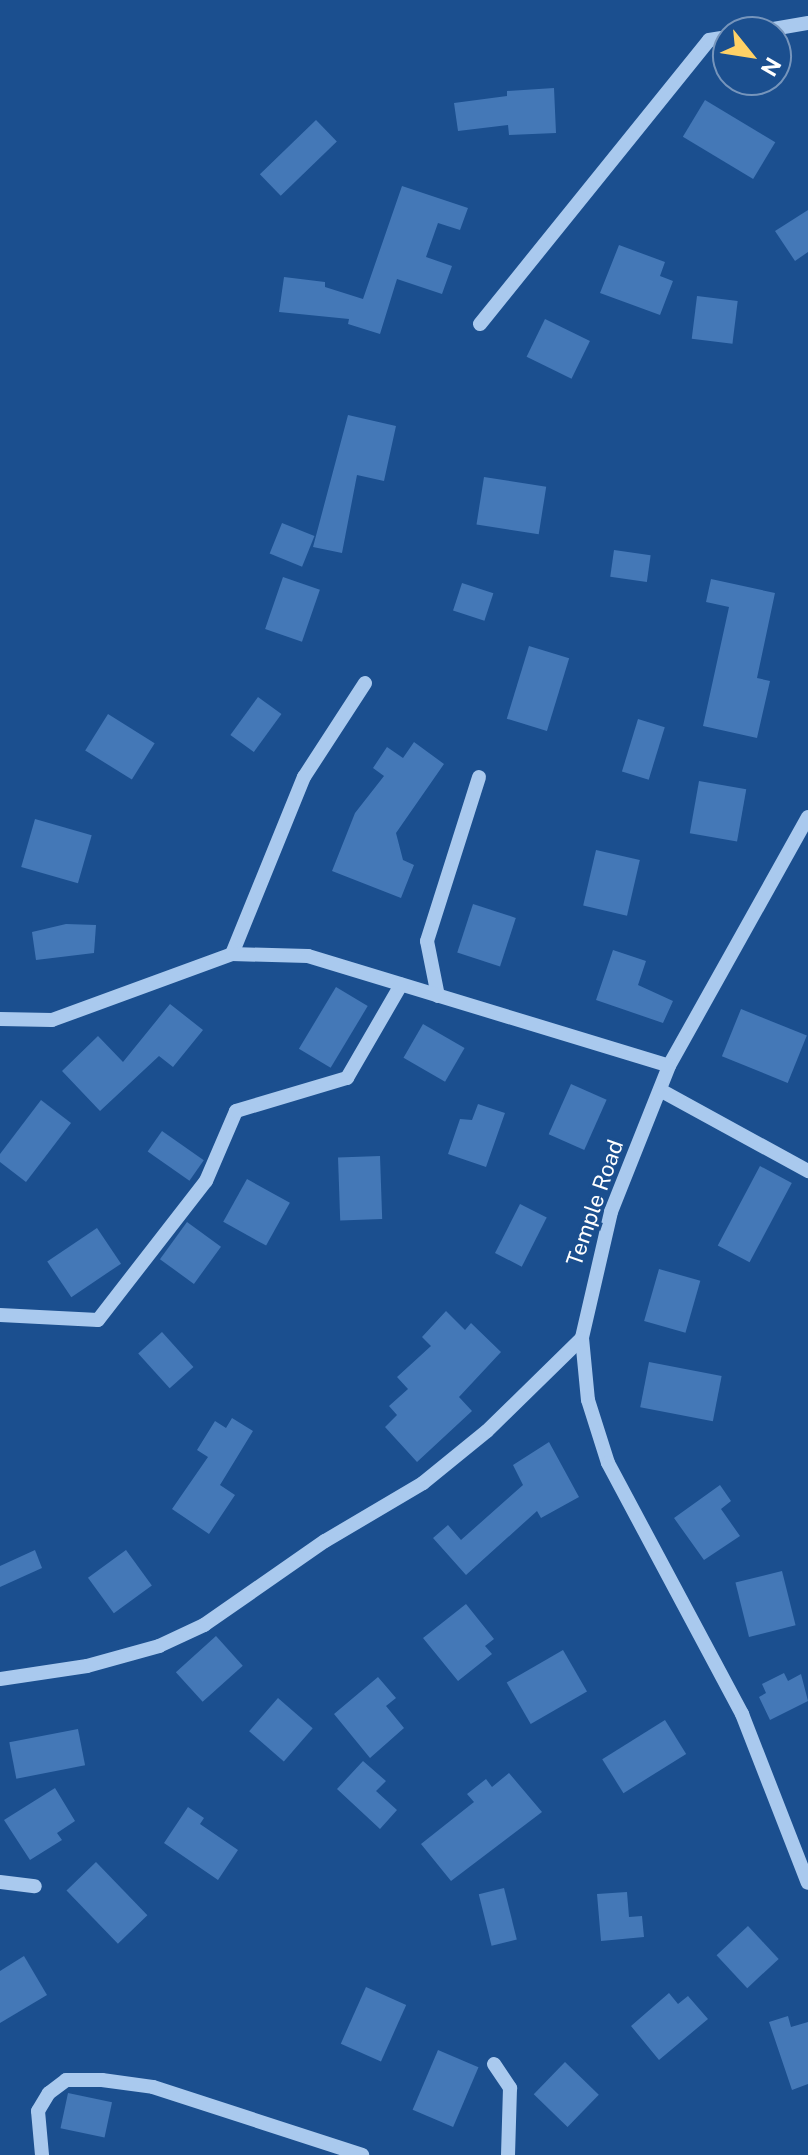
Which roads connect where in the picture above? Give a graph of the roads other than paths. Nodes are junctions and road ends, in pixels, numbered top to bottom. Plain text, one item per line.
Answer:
1 (712, 40) edge
2 (480, 324) dead end
3 (365, 683) dead end
4 (479, 777) dead end
5 (808, 817) edge
6 (232, 954) junction
7 (401, 985) junction
8 (438, 996) junction
9 (0, 1019) edge
10 (669, 1066) junction
11 (660, 1090) junction
12 (808, 1171) edge
13 (0, 1315) edge
14 (582, 1338) junction
15 (0, 1679) edge
16 (0, 1882) edge
17 (808, 1883) edge
18 (35, 1886) dead end
19 (494, 2064) dead end
20 (42, 2155) edge
21 (362, 2155) edge
22 (508, 2155) edge

1 - 2 street
3 - 6 street
4 - 8 street
5 - 10 street, Temple Road
6 - 7 street
6 - 9 street
7 - 8 street
7 - 13 street
8 - 10 street
10 - 11 street, Temple Road
11 - 12 street
11 - 14 street, Temple Road
14 - 15 street
14 - 17 street, Temple Road
16 - 18 street
19 - 22 street
20 - 21 street

